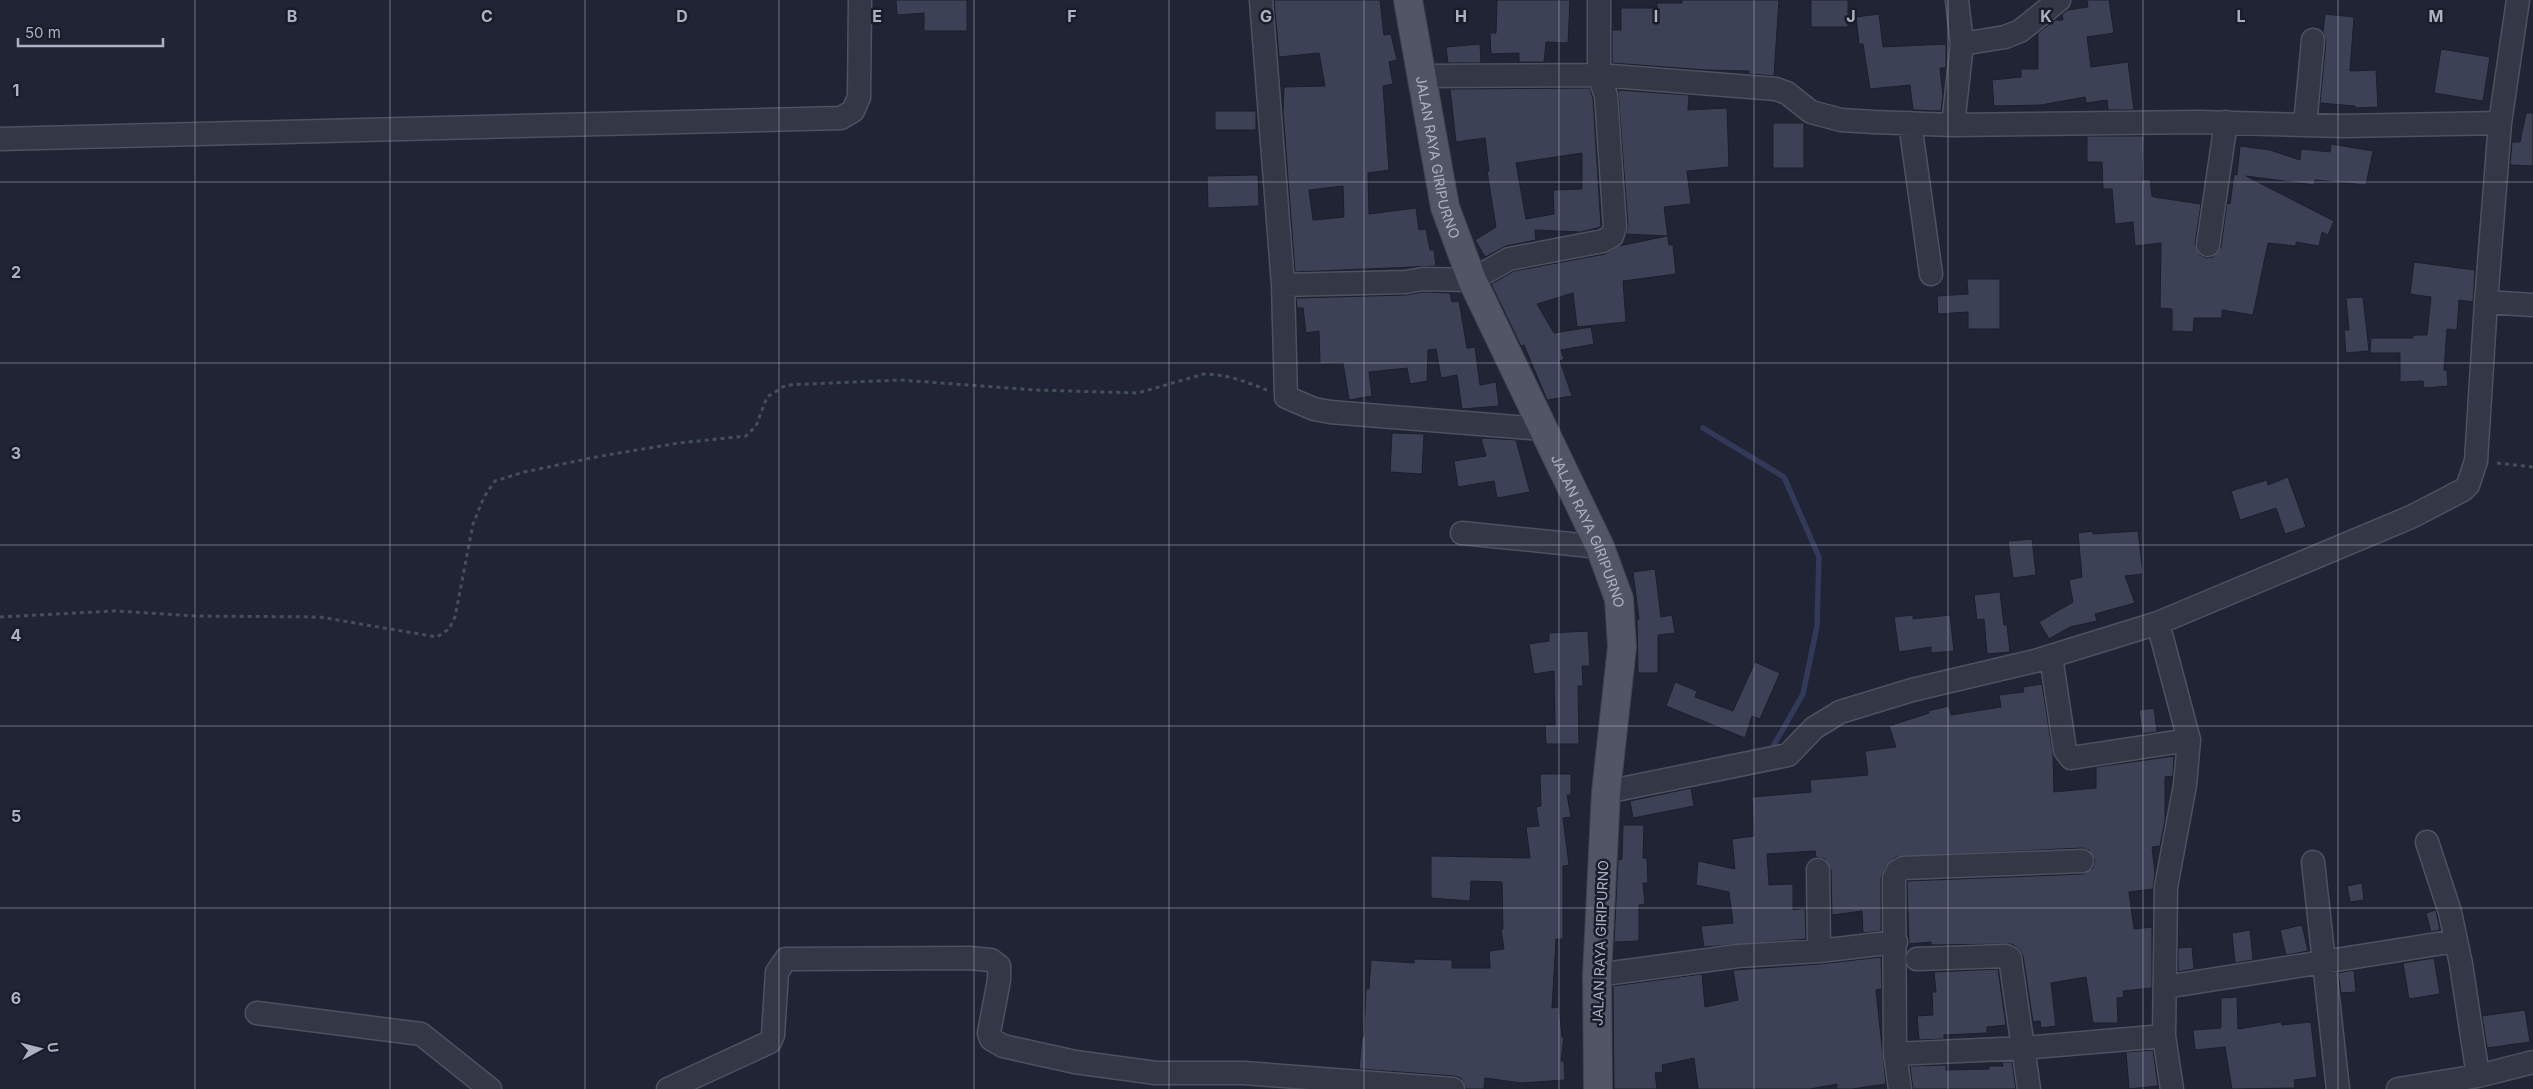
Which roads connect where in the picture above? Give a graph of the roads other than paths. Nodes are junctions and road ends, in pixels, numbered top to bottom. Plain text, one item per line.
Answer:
1 (860, 0) edge
2 (1261, 0) edge
3 (1408, 0) edge
4 (1599, 0) edge
5 (1957, 0) edge
6 (2059, 0) edge
7 (2518, 0) edge
8 (2313, 40) dead end
9 (1962, 44) junction
10 (1420, 76) junction
11 (1599, 76) junction
12 (2226, 122) junction
13 (1910, 123) junction
14 (2500, 123) junction
15 (1953, 125) junction
16 (2305, 125) junction
17 (0, 139) edge
18 (2208, 245) dead end
19 (1931, 274) dead end
20 (1472, 280) junction
21 (1283, 285) junction
22 (2486, 302) junction
23 (2533, 305) edge
24 (1542, 429) junction
25 (1462, 533) dead end
26 (1600, 548) junction
27 (2158, 623) junction
28 (2051, 656) junction
29 (2189, 740) junction
30 (1606, 792) junction
31 (2427, 842) dead end
32 (2082, 861) dead end
33 (2313, 862) dead end
34 (1818, 870) dead end
35 (2456, 941) junction
36 (1896, 942) junction
37 (1819, 951) junction
38 (1917, 959) dead end
39 (2323, 961) junction
40 (1597, 975) junction
41 (2165, 987) junction
42 (257, 1014) dead end
43 (2164, 1036) junction
44 (2023, 1048) junction
45 (1895, 1054) junction
46 (2533, 1062) edge
47 (2478, 1076) junction
48 (490, 1089) edge
49 (668, 1089) edge
50 (1453, 1089) edge
51 (1598, 1089) edge
52 (1900, 1089) edge
53 (2029, 1089) edge
54 (2172, 1089) edge
55 (2338, 1089) edge
56 (2398, 1089) edge

1 - 17 street
2 - 21 street
3 - 10 main road, JALAN RAYA GIRIPURNO
4 - 11 street
5 - 9 street
6 - 9 street
7 - 14 street
8 - 16 street
9 - 15 street
10 - 11 street
10 - 20 main road, JALAN RAYA GIRIPURNO
11 - 13 street
11 - 20 street
12 - 15 street
12 - 16 street
12 - 18 street
13 - 15 street
13 - 19 street
14 - 16 street
14 - 22 street
20 - 21 street
20 - 24 main road, JALAN RAYA GIRIPURNO
21 - 24 street
22 - 23 street
22 - 27 street
24 - 26 main road, JALAN RAYA GIRIPURNO
25 - 26 street
26 - 30 main road, JALAN RAYA GIRIPURNO
27 - 28 street
27 - 29 street
28 - 29 street
28 - 30 street
29 - 41 street
30 - 40 main road, JALAN RAYA GIRIPURNO
31 - 35 street
32 - 36 street
33 - 39 street
34 - 37 street
35 - 39 street
35 - 47 street
36 - 37 street
36 - 45 street
37 - 40 street
38 - 44 street
39 - 41 street
39 - 55 street
40 - 51 main road, JALAN RAYA GIRIPURNO
41 - 43 street
42 - 48 street
43 - 44 street
43 - 54 street
44 - 45 street
44 - 53 street
45 - 52 street
46 - 47 street
47 - 56 street
49 - 50 street

